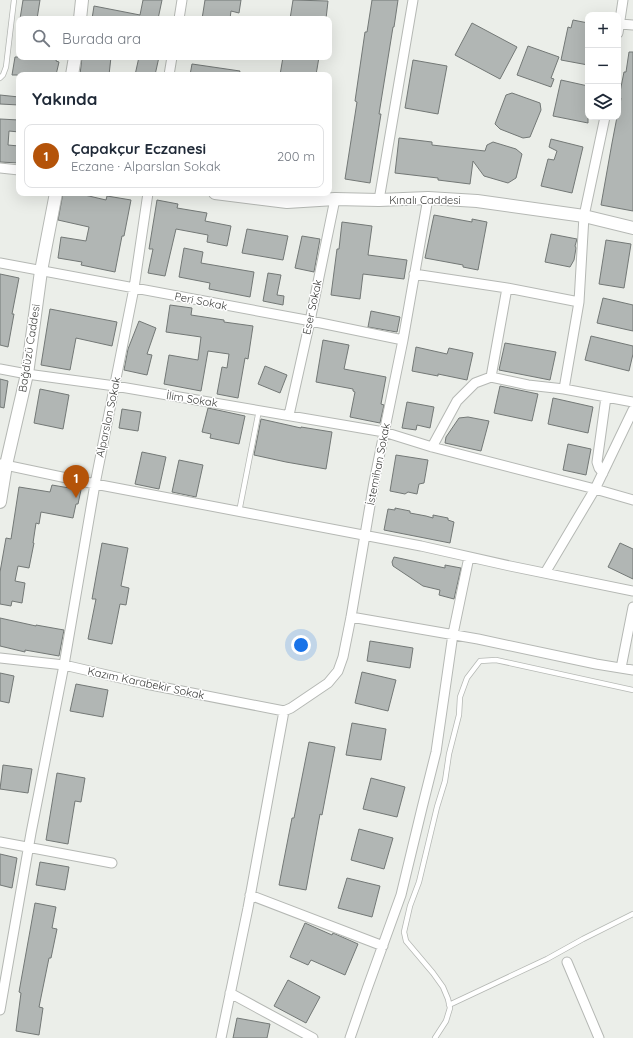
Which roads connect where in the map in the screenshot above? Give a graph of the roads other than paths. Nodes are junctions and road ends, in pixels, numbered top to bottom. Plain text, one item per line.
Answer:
1 (14, 0) edge
2 (82, 0) edge
3 (182, 0) edge
4 (413, 0) edge
5 (623, 0) edge
6 (80, 16) edge
7 (179, 16) edge
8 (621, 16) edge
9 (621, 24) edge
10 (633, 25) edge
11 (74, 60) edge
12 (172, 60) edge
13 (72, 72) edge
14 (170, 72) edge
15 (0, 78) edge
16 (604, 120) edge
17 (0, 168) edge
18 (16, 170) edge
19 (55, 196) edge
20 (148, 196) edge
21 (239, 196) edge
22 (428, 198) junction
23 (335, 199) junction
24 (379, 200) junction
25 (584, 216) junction
26 (633, 228) edge
27 (0, 263) edge
28 (41, 271) junction
29 (414, 274) junction
30 (134, 288) junction
31 (506, 288) junction
32 (579, 302) junction
33 (310, 321) junction
34 (402, 340) junction
35 (0, 369) edge
36 (27, 374) junction
37 (491, 377) junction
38 (115, 386) junction
39 (564, 389) junction
40 (606, 397) junction
41 (633, 402) edge
42 (259, 410) junction
43 (633, 410) edge
44 (289, 415) junction
45 (384, 432) junction
46 (432, 447) junction
47 (3, 465) edge
48 (602, 473) junction
49 (95, 484) junction
50 (595, 489) junction
51 (633, 500) edge
52 (0, 502) edge
53 (239, 512) junction
54 (365, 535) junction
55 (469, 557) junction
56 (545, 573) junction
57 (633, 591) edge
58 (633, 607) edge
59 (351, 617) junction
60 (452, 634) junction
61 (0, 658) edge
62 (64, 665) junction
63 (621, 668) junction
64 (633, 670) edge
65 (633, 690) edge
66 (287, 709) junction
67 (0, 842) edge
68 (28, 847) junction
69 (112, 863) dead end
70 (250, 895) junction
71 (633, 914) edge
72 (383, 946) junction
73 (567, 962) dead end
74 (230, 993) junction
75 (449, 1005) junction
76 (0, 1010) edge
77 (221, 1038) edge
78 (313, 1038) edge
79 (350, 1038) edge
80 (435, 1038) edge
81 (599, 1038) edge

1 - 15 lane
2 - 6 street
3 - 7 street
4 - 24 street
5 - 8 street
9 - 10 street
11 - 13 street
12 - 14 street
16 - 25 street
17 - 18 street
19 - 28 street, Bağdüzü Caddesi
20 - 30 street, Alparslan Sokak
21 - 23 street, Kınalı Caddesi
22 - 24 street, Kınalı Caddesi
22 - 25 street, Kınalı Caddesi
22 - 29 street, İstemihan Sokak
23 - 24 street, Kınalı Caddesi
23 - 33 street, Eser Sokak
25 - 26 street, Kınalı Caddesi
25 - 32 street
27 - 28 street, Peri Sokak
28 - 30 street, Peri Sokak
28 - 36 street, Bağdüzü Caddesi
29 - 31 street
29 - 34 street, İstemihan Sokak
30 - 33 street, Peri Sokak
30 - 38 street, Alparslan Sokak
31 - 32 street
31 - 37 street
32 - 39 street
33 - 34 street, Peri Sokak
33 - 44 street, Eser Sokak
34 - 45 street, İstemihan Sokak
35 - 36 street, İlim Sokak
36 - 38 street, İlim Sokak
36 - 47 street, Bağdüzü Caddesi
37 - 39 street
37 - 46 street
38 - 42 street, İlim Sokak
38 - 49 street, Alparslan Sokak
39 - 40 street
40 - 41 street
40 - 48 street
42 - 44 street, İlim Sokak
42 - 53 lane
43 - 48 street
44 - 45 street, İlim Sokak
45 - 46 street, İlim Sokak
45 - 54 street, İstemihan Sokak
46 - 50 street, İlim Sokak
47 - 49 street
47 - 52 street, Bağdüzü Caddesi
48 - 50 street
49 - 53 street
49 - 62 street, Alparslan Sokak
50 - 51 street, İlim Sokak
50 - 56 street
53 - 54 street
54 - 55 street
54 - 59 street, İstemihan Sokak
55 - 56 street
55 - 60 street
56 - 57 street
58 - 63 street
59 - 60 street
59 - 66 street, İstemihan Sokak
60 - 63 street
60 - 72 street
61 - 62 street, Kazım Karabekir Sokak
62 - 66 street, Kazım Karabekir Sokak
62 - 68 street, Alparslan Sokak
63 - 64 street
65 - 75 lane
66 - 70 street
67 - 68 street
68 - 69 street
68 - 76 street, Alparslan Sokak
70 - 72 street
70 - 74 street
71 - 75 lane
72 - 79 street
73 - 81 street
74 - 77 street
74 - 78 street
75 - 80 lane

